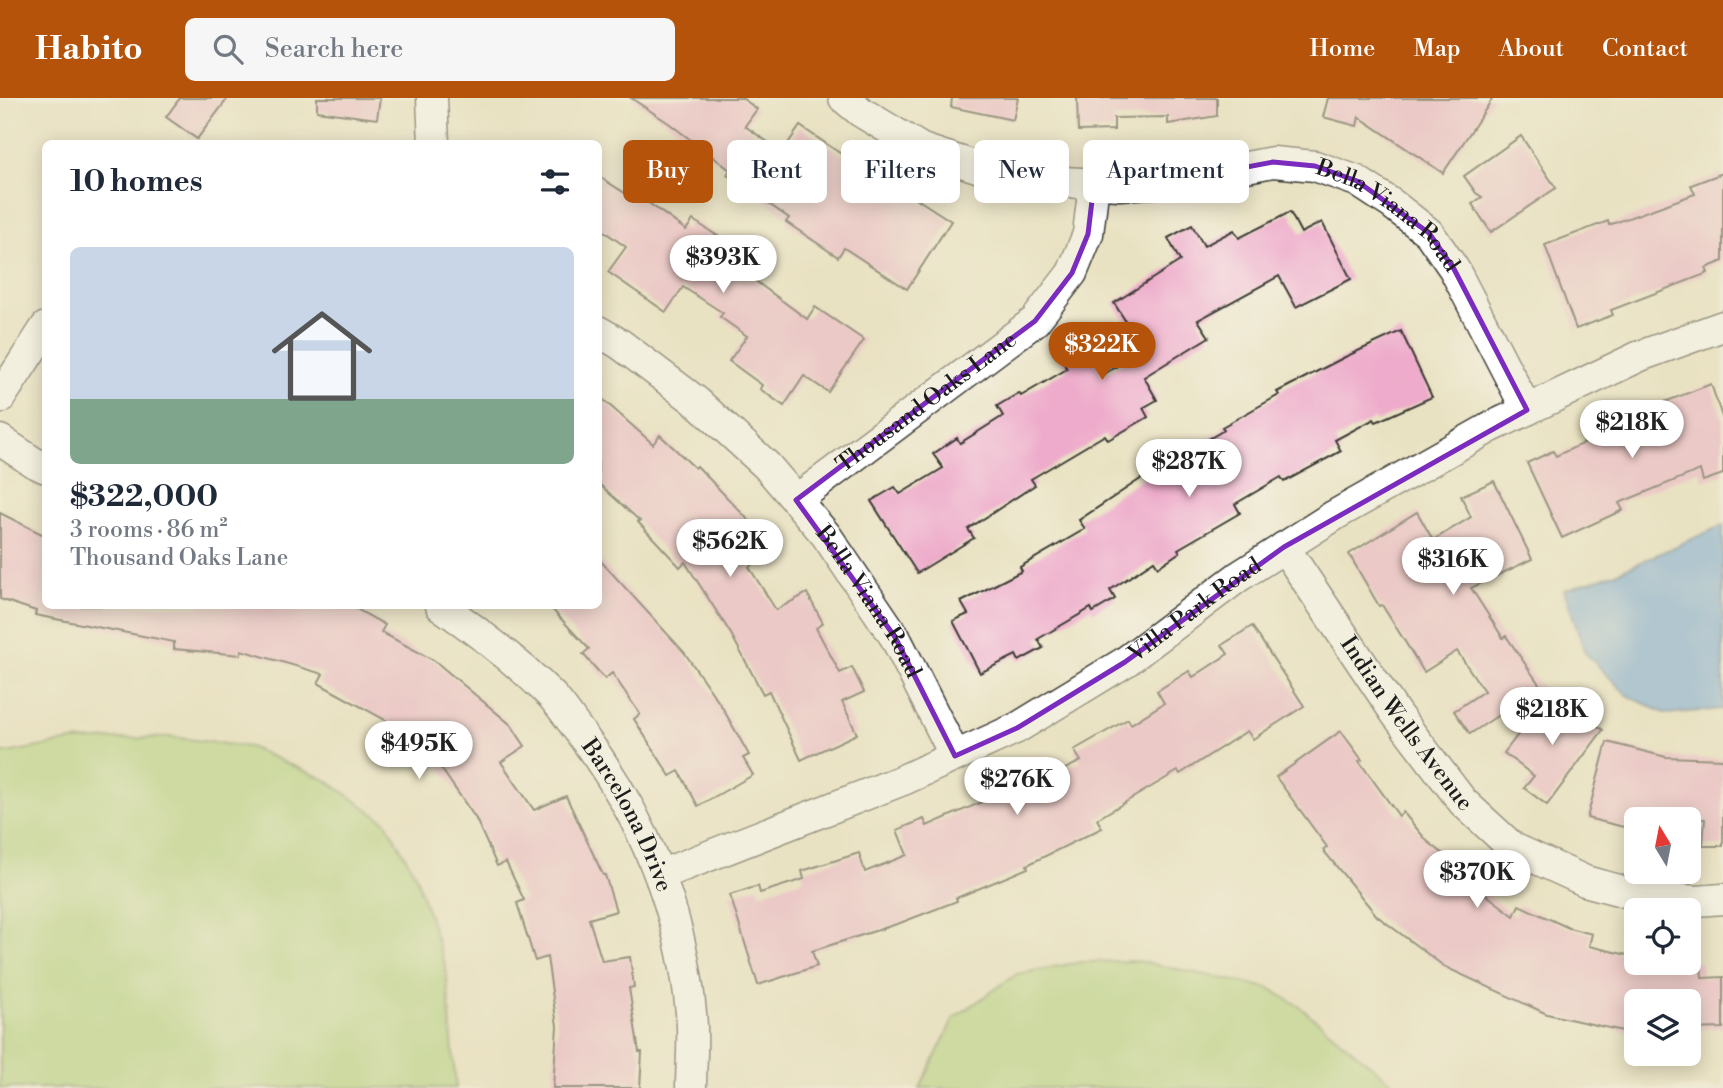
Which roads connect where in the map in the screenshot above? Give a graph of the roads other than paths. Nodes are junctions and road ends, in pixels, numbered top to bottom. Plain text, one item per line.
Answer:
1 (432, 98) edge
2 (844, 98) edge
3 (434, 140) edge
4 (1249, 167) edge
5 (1083, 183) edge
6 (1092, 203) edge
7 (1723, 326) edge
8 (42, 333) edge
9 (602, 333) edge
10 (0, 398) edge
11 (1527, 410) junction
12 (0, 440) edge
13 (42, 466) edge
14 (796, 500) junction
15 (1284, 547) junction
16 (444, 609) edge
17 (955, 756) junction
18 (660, 874) junction
19 (1723, 899) edge
20 (691, 1088) edge

1 - 3 street
2 - 5 street, Bella Viana Road
4 - 11 street, Bella Viana Road
6 - 14 street, Thousand Oaks Lane
7 - 11 street, Villa Park Road
8 - 10 street
9 - 14 street, Bella Viana Road
11 - 15 street, Villa Park Road
12 - 13 street
14 - 17 street, Bella Viana Road
15 - 17 street, Villa Park Road
15 - 19 street, Indian Wells Avenue
16 - 18 street, Barcelona Drive
17 - 18 street, Villa Park Road
18 - 20 street, Barcelona Drive

